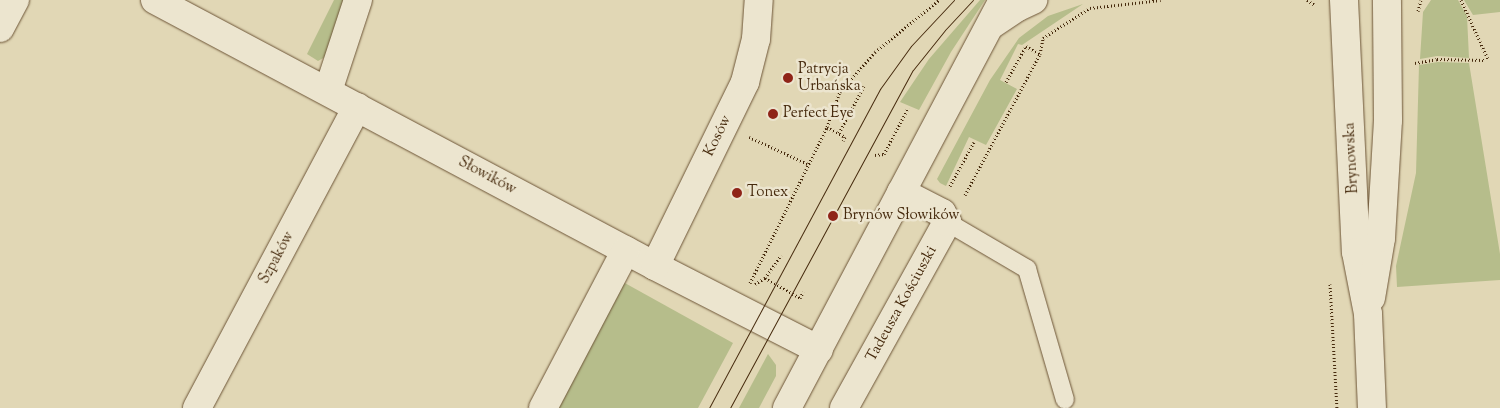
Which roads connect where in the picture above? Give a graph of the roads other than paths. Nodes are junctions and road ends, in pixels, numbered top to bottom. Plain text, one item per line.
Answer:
1 (15, 0) edge
2 (155, 0) edge
3 (358, 0) edge
4 (759, 0) edge
5 (1003, 0) edge
6 (1033, 0) edge
7 (1344, 0) edge
8 (1387, 0) edge
9 (991, 25) junction
10 (0, 28) edge
11 (328, 91) junction
12 (357, 107) junction
13 (901, 192) junction
14 (946, 220) junction
15 (626, 250) junction
16 (655, 266) junction
17 (1368, 314) junction
18 (819, 350) junction
19 (1065, 400) dead end
20 (197, 408) edge
21 (543, 408) edge
22 (787, 408) edge
23 (844, 408) edge
24 (1372, 408) edge

1 - 10 street
2 - 11 street, Słowików
3 - 11 street
4 - 16 street, Kosów
5 - 9 street
6 - 9 street
7 - 17 street, Brynowska
8 - 17 street, Brynowska
9 - 13 street
11 - 12 street, Słowików
12 - 15 street, Słowików
12 - 20 street, Szpaków
13 - 14 street
13 - 18 street
14 - 19 lane
14 - 23 street, Tadeusza Kościuszki
15 - 16 street, Słowików
15 - 21 street
16 - 18 street, Słowików
17 - 24 street, Brynowska
18 - 22 street

